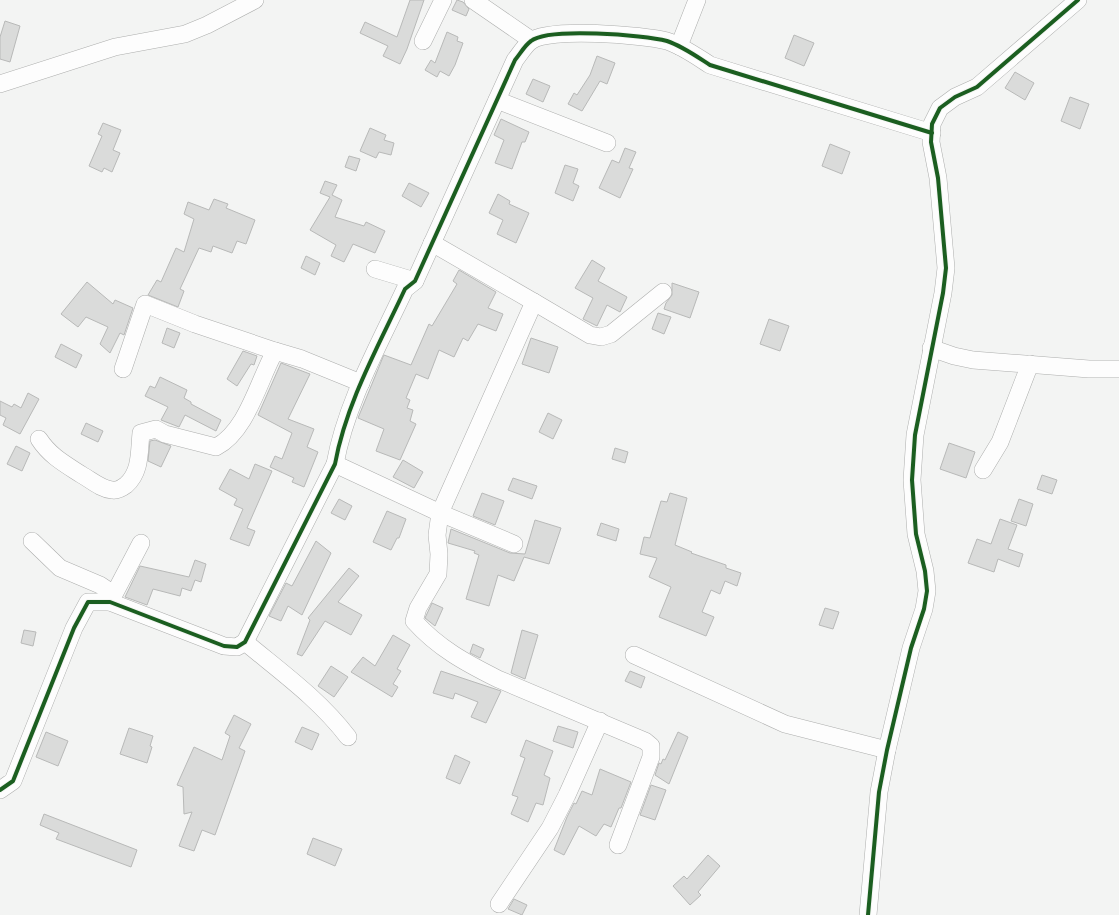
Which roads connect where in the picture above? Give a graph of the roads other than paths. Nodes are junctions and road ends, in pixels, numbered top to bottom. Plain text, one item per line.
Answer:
1 (255, 0) edge
2 (443, 0) edge
3 (473, 0) edge
4 (697, 0) edge
5 (1078, 0) edge
6 (531, 40) junction
7 (423, 41) dead end
8 (679, 46) junction
9 (0, 84) edge
10 (496, 100) junction
11 (932, 133) junction
12 (607, 143) dead end
13 (432, 243) junction
14 (376, 269) dead end
15 (415, 281) junction
16 (663, 292) dead end
17 (534, 302) junction
18 (931, 348) junction
19 (275, 351) junction
20 (1030, 364) junction
21 (123, 369) dead end
22 (1119, 369) edge
23 (361, 383) junction
24 (39, 439) dead end
25 (335, 464) junction
26 (983, 470) dead end
27 (440, 513) junction
28 (32, 541) dead end
29 (141, 543) dead end
30 (514, 544) dead end
31 (111, 600) junction
32 (245, 642) junction
33 (634, 655) dead end
34 (600, 721) junction
35 (348, 737) dead end
36 (887, 750) junction
37 (0, 790) edge
38 (618, 845) dead end
39 (499, 904) dead end
40 (868, 915) edge

1 - 9 street
2 - 7 street
3 - 6 street
4 - 8 street
5 - 11 street
6 - 8 street
6 - 10 street
8 - 11 street
10 - 12 street
10 - 13 street
11 - 18 street
13 - 15 street
13 - 17 street
14 - 15 street
15 - 23 street
16 - 17 street
17 - 27 street
18 - 20 street
18 - 36 street
19 - 21 street
19 - 23 street
19 - 24 street
20 - 22 street
20 - 26 street
23 - 25 street
25 - 27 street
25 - 32 street
27 - 30 street
27 - 34 street
28 - 31 street
29 - 31 street
31 - 32 street
31 - 37 street
32 - 35 street
33 - 36 street
34 - 38 street
34 - 39 street
36 - 40 street

